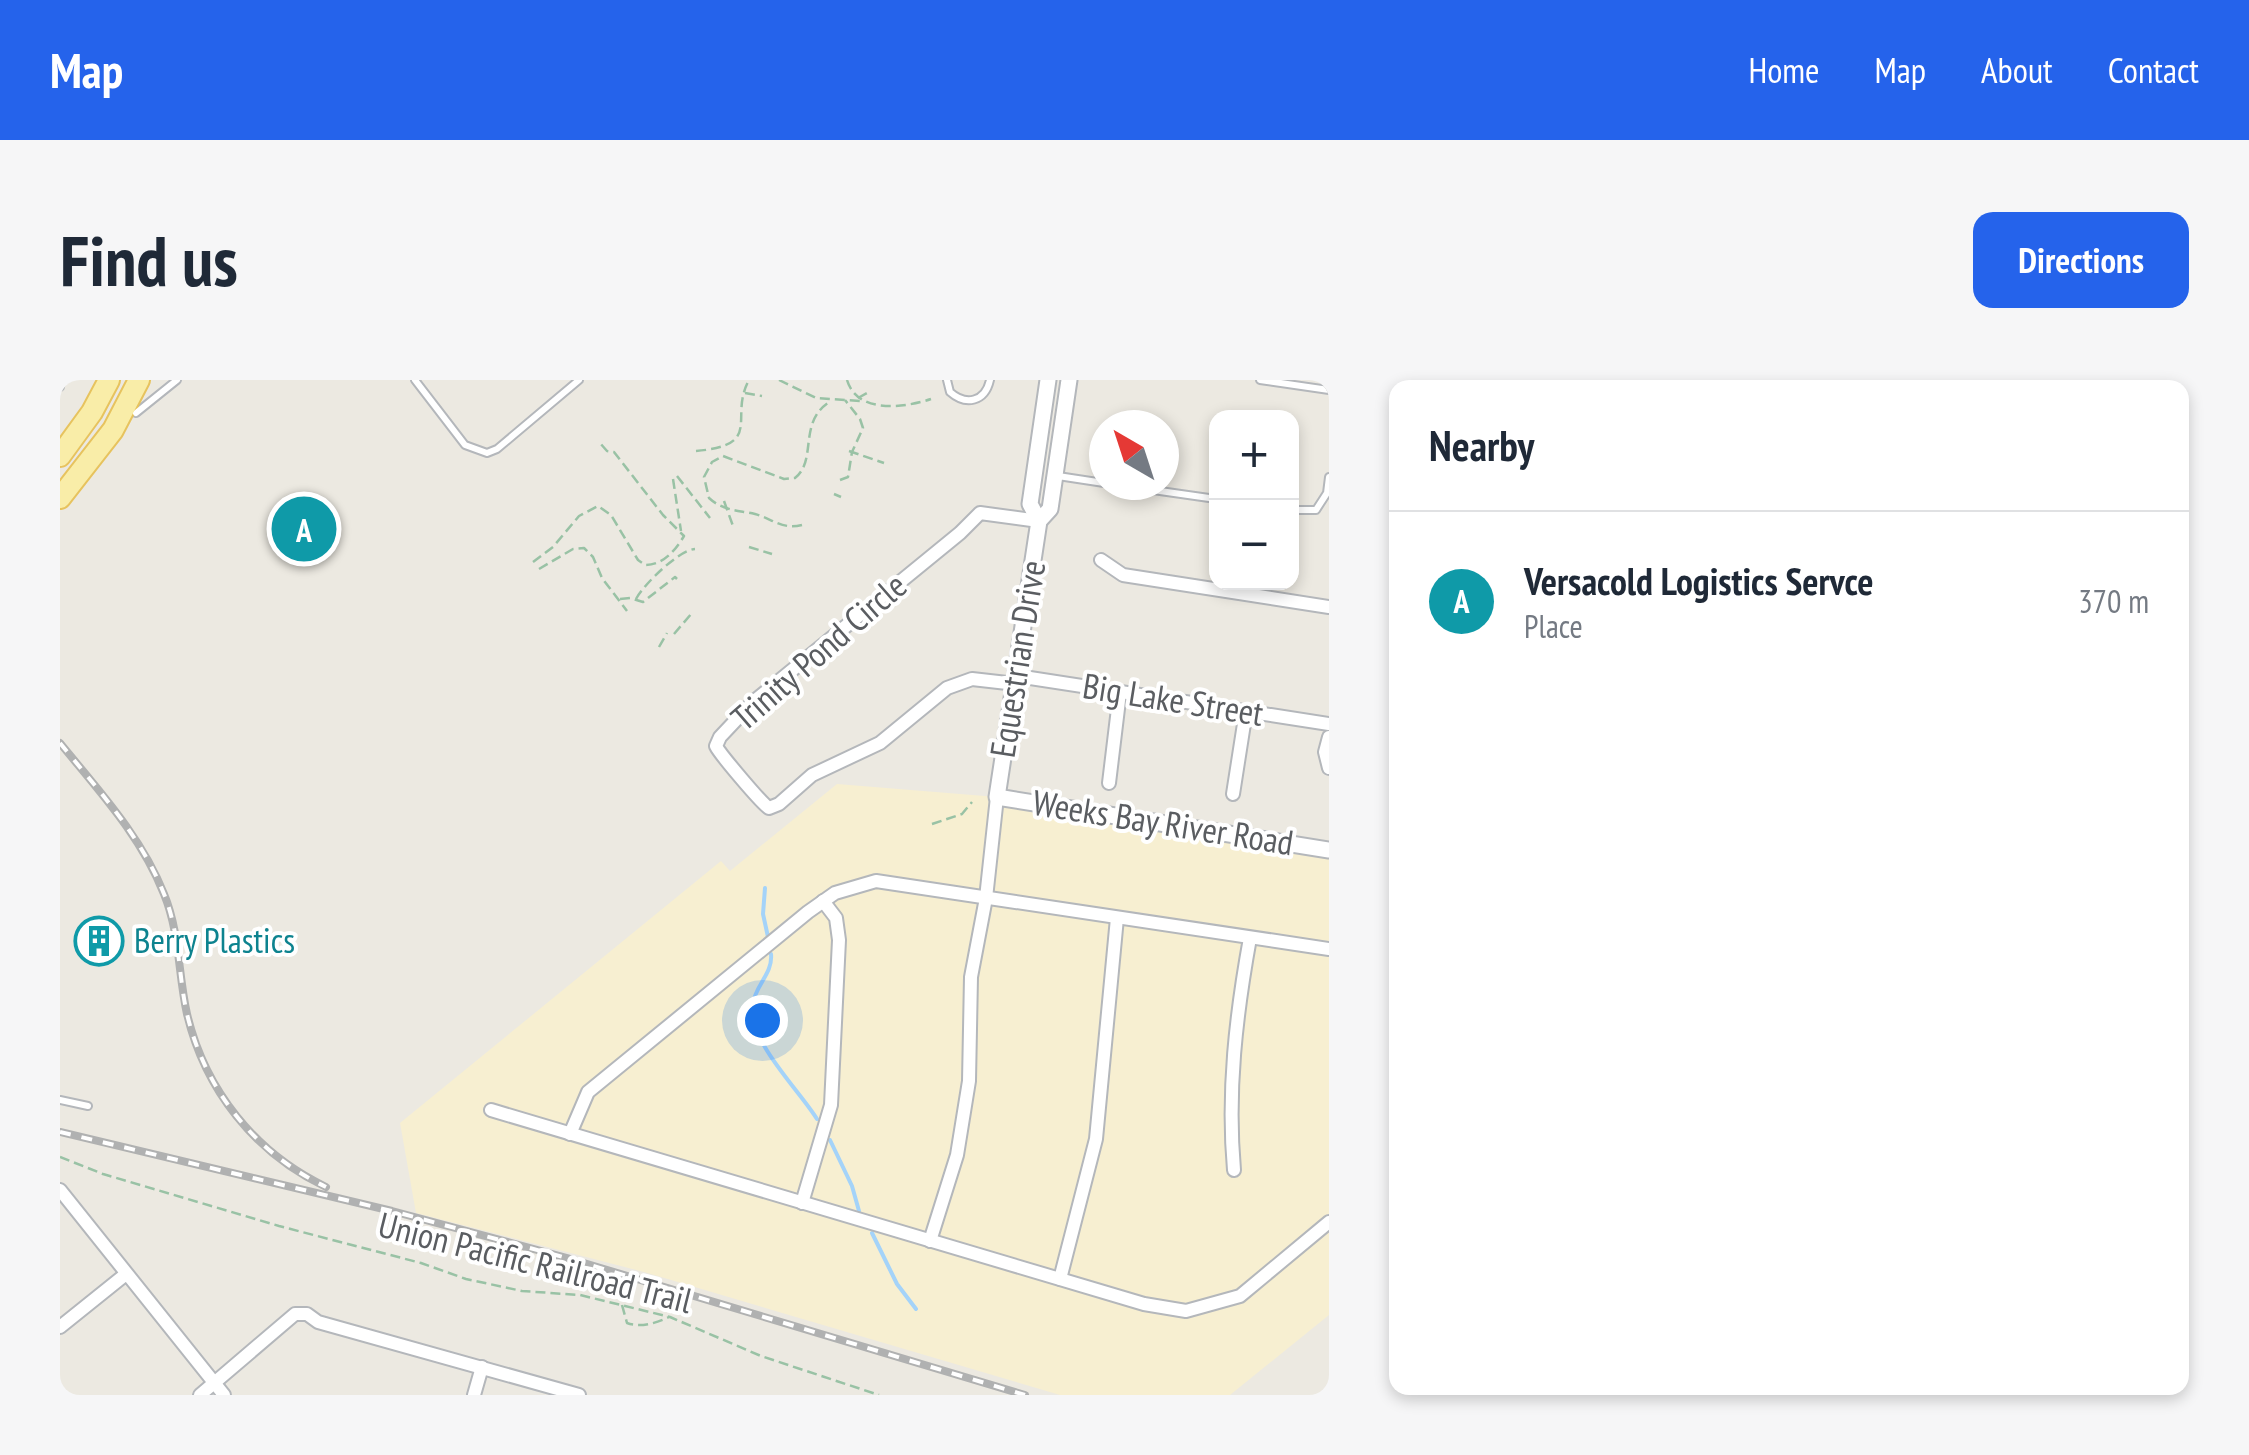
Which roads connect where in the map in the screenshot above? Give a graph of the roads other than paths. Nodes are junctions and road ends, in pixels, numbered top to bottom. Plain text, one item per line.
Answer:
1 (109, 380) edge
2 (139, 380) edge
3 (177, 380) edge
4 (415, 380) edge
5 (579, 380) edge
6 (946, 380) edge
7 (990, 380) edge
8 (1048, 380) edge
9 (1069, 380) edge
10 (1260, 380) edge
11 (1329, 390) edge
12 (136, 413) dead end
13 (60, 456) edge
14 (1056, 476) junction
15 (1329, 476) edge
16 (1089, 481) edge
17 (1179, 494) edge
18 (60, 498) edge
19 (1209, 498) edge
20 (1299, 510) edge
21 (1039, 522) junction
22 (1101, 560) dead end
23 (1329, 607) edge
24 (1017, 680) junction
25 (1120, 692) junction
26 (1246, 711) junction
27 (1329, 724) edge
28 (1329, 737) edge
29 (1328, 768) edge
30 (1109, 783) dead end
31 (1233, 794) dead end
32 (996, 796) junction
33 (1329, 850) edge
34 (986, 898) junction
35 (824, 902) junction
36 (1117, 918) junction
37 (1250, 938) junction
38 (1329, 950) edge
39 (60, 1100) edge
40 (88, 1106) dead end
41 (491, 1110) dead end
42 (570, 1134) junction
43 (1234, 1170) dead end
44 (63, 1199) edge
45 (802, 1203) junction
46 (1329, 1222) edge
47 (930, 1241) junction
48 (126, 1274) junction
49 (1060, 1279) junction
50 (60, 1327) edge
51 (482, 1367) junction
52 (214, 1383) junction
53 (200, 1395) edge
54 (224, 1395) edge
55 (474, 1395) edge
56 (580, 1395) edge

1 - 13 main road
2 - 18 main road
3 - 12 lane
4 - 5 lane
6 - 7 lane
8 - 21 street, Equestrian Drive
9 - 14 street, Equestrian Drive
10 - 11 lane
14 - 16 lane
14 - 21 street, Equestrian Drive
15 - 20 lane
17 - 19 lane
21 - 24 street, Equestrian Drive
21 - 24 street, Trinity Pond Circle
22 - 23 street
24 - 25 street, Big Lake Street
24 - 32 street, Equestrian Drive
25 - 26 street, Big Lake Street
25 - 30 street
26 - 27 street, Big Lake Street
26 - 31 street
28 - 29 street
32 - 33 street, Weeks Bay River Road
32 - 34 street
34 - 35 street
34 - 36 street
34 - 47 street
35 - 42 street
35 - 45 street
36 - 37 street
36 - 49 street
37 - 38 street
37 - 43 street
39 - 40 lane
41 - 42 street
42 - 45 street
44 - 48 street
45 - 47 street
46 - 49 street
47 - 49 street
48 - 50 street
48 - 52 street
51 - 52 street
51 - 55 street
51 - 56 street
52 - 53 street
52 - 54 street

